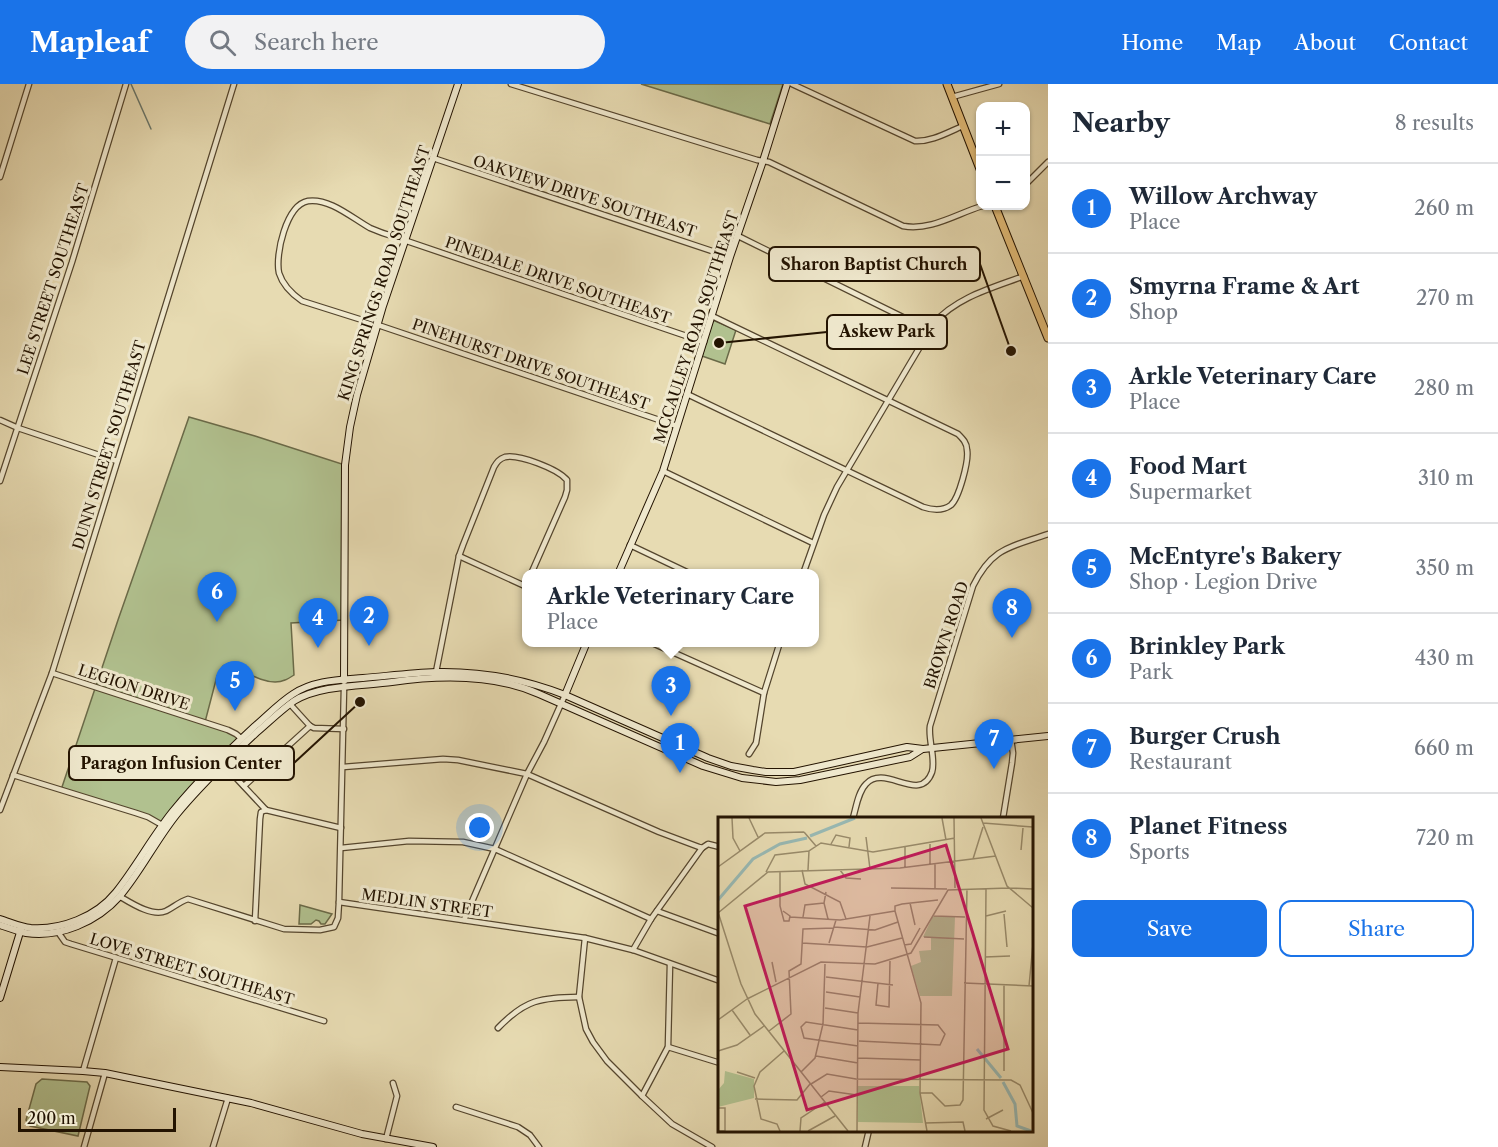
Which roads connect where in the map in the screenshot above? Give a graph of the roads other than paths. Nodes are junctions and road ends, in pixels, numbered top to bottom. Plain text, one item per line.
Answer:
1 (29, 84) edge
2 (126, 84) edge
3 (234, 84) edge
4 (458, 84) edge
5 (511, 84) edge
6 (789, 84) edge
7 (947, 84) edge
8 (999, 84) edge
9 (952, 97) junction
10 (963, 126) junction
11 (976, 157) edge
12 (433, 158) junction
13 (763, 161) junction
14 (1048, 162) edge
15 (0, 177) edge
16 (1030, 180) edge
17 (976, 208) edge
18 (997, 210) edge
19 (738, 236) junction
20 (405, 241) junction
21 (730, 258) junction
22 (1024, 276) junction
23 (712, 316) junction
24 (378, 325) junction
25 (928, 330) junction
26 (1048, 338) edge
27 (704, 342) junction
28 (687, 394) junction
29 (888, 400) junction
30 (0, 420) edge
31 (677, 426) junction
32 (18, 428) junction
33 (117, 461) junction
34 (846, 470) junction
35 (663, 471) junction
36 (0, 481) edge
37 (1048, 534) edge
38 (813, 543) junction
39 (630, 545) junction
40 (459, 556) junction
41 (533, 569) edge
42 (620, 569) edge
43 (682, 569) edge
44 (804, 569) edge
45 (522, 583) edge
46 (586, 647) edge
47 (661, 647) edge
48 (778, 647) edge
49 (436, 672) junction
50 (51, 673) junction
51 (344, 680) junction
52 (344, 688) junction
53 (764, 693) junction
54 (565, 695) junction
55 (290, 704) junction
56 (561, 704) junction
57 (310, 726) junction
58 (344, 729) junction
59 (1048, 736) edge
60 (242, 739) junction
61 (1011, 739) junction
62 (931, 749) junction
63 (922, 750) junction
64 (749, 754) dead end
65 (223, 765) junction
66 (343, 766) junction
67 (526, 774) junction
68 (13, 775) junction
69 (244, 786) junction
70 (0, 810) edge
71 (266, 810) junction
72 (854, 817) edge
73 (1003, 817) edge
74 (162, 825) junction
75 (341, 828) junction
76 (718, 847) edge
77 (341, 848) junction
78 (702, 848) junction
79 (495, 849) junction
80 (119, 896) junction
81 (339, 902) junction
82 (657, 911) junction
83 (0, 919) edge
84 (651, 919) junction
85 (464, 920) junction
86 (255, 921) junction
87 (0, 925) edge
88 (21, 929) junction
89 (58, 932) junction
90 (718, 933) edge
91 (585, 938) junction
92 (633, 950) junction
93 (116, 958) junction
94 (670, 964) junction
95 (718, 980) edge
96 (579, 997) junction
97 (0, 998) edge
98 (324, 1021) dead end
99 (498, 1028) dead end
100 (668, 1047) junction
101 (718, 1062) edge
102 (0, 1067) edge
103 (83, 1071) junction
104 (105, 1073) junction
105 (393, 1083) dead end
106 (642, 1096) junction
107 (228, 1098) junction
108 (456, 1107) dead end
109 (869, 1132) edge
110 (386, 1139) junction
111 (399, 1144) edge
112 (84, 1147) edge
113 (213, 1147) edge
114 (433, 1147) edge
115 (538, 1147) edge
116 (712, 1147) edge
117 (865, 1147) edge

1 - 15 street
2 - 32 street, LEE STREET SOUTHEAST
3 - 33 street, DUNN STREET SOUTHEAST
4 - 12 main road, KING SPRINGS ROAD SOUTHEAST
5 - 13 street
6 - 10 street
6 - 13 main road, MCCAULEY ROAD SOUTHEAST
7 - 9 main road
8 - 9 street
9 - 10 main road
10 - 11 main road
12 - 20 main road, KING SPRINGS ROAD SOUTHEAST
12 - 21 street, OAKVIEW DRIVE SOUTHEAST
13 - 17 street
13 - 19 main road, MCCAULEY ROAD SOUTHEAST
14 - 16 street
18 - 22 main road
19 - 21 main road, MCCAULEY ROAD SOUTHEAST
19 - 25 street
20 - 24 main road, KING SPRINGS ROAD SOUTHEAST
20 - 24 street, PINEDALE DRIVE SOUTHEAST
20 - 27 street, PINEDALE DRIVE SOUTHEAST
21 - 23 main road, MCCAULEY ROAD SOUTHEAST
22 - 25 street
22 - 26 main road
23 - 27 main road, MCCAULEY ROAD SOUTHEAST
23 - 29 street
24 - 31 street, PINEHURST DRIVE SOUTHEAST
24 - 51 main road, KING SPRINGS ROAD SOUTHEAST
25 - 29 street
27 - 28 main road, MCCAULEY ROAD SOUTHEAST
28 - 31 main road, MCCAULEY ROAD SOUTHEAST
28 - 34 street
29 - 34 street
29 - 34 street
30 - 32 street
31 - 35 main road, MCCAULEY ROAD SOUTHEAST
32 - 33 street
32 - 36 street, LEE STREET SOUTHEAST
33 - 50 street, DUNN STREET SOUTHEAST
34 - 38 street
35 - 38 street
35 - 39 main road, MCCAULEY ROAD SOUTHEAST
37 - 62 street, BROWN ROAD
38 - 44 street
39 - 42 main road, MCCAULEY ROAD SOUTHEAST
39 - 43 street
40 - 41 street
40 - 45 street
40 - 49 street
46 - 54 main road
47 - 53 street
48 - 53 street
49 - 51 main road
49 - 54 main road
50 - 60 street, LEGION DRIVE
50 - 68 street, DUNN STREET SOUTHEAST
51 - 52 main road, KING SPRINGS ROAD SOUTHEAST
51 - 60 main road
52 - 55 main road
52 - 56 main road
52 - 58 street
53 - 64 street
54 - 56 street
54 - 63 main road
55 - 57 street
55 - 65 main road
56 - 63 main road
56 - 67 street
57 - 58 street
57 - 69 street
58 - 66 street
59 - 61 main road
60 - 74 main road
61 - 62 main road
61 - 73 street
62 - 63 main road
62 - 72 street, BROWN ROAD
65 - 69 street
65 - 80 main road
66 - 67 street
66 - 75 street
67 - 78 street
67 - 79 street
68 - 70 street, DUNN STREET SOUTHEAST
68 - 74 street
69 - 71 street
71 - 75 street
71 - 86 street
74 - 88 main road
75 - 77 street
76 - 78 street
77 - 79 street
77 - 81 street
78 - 82 street
79 - 84 street
79 - 85 street
80 - 86 street, MEDLIN STREET
80 - 89 main road
81 - 85 street, MEDLIN STREET
81 - 86 street, MEDLIN STREET
82 - 84 street
82 - 90 street
83 - 88 main road
84 - 92 street
85 - 91 street, MEDLIN STREET
87 - 88 main road
88 - 89 main road
88 - 97 main road
89 - 93 street, LOVE STREET SOUTHEAST
91 - 92 street, MEDLIN STREET
91 - 96 street
92 - 94 street, MEDLIN STREET
93 - 98 street, LOVE STREET SOUTHEAST
93 - 103 street
94 - 95 street, MEDLIN STREET
94 - 100 street
96 - 99 street
96 - 106 street
100 - 101 street
100 - 106 street
102 - 103 main road
103 - 104 main road
104 - 107 main road
104 - 112 street
105 - 110 street
106 - 116 street
107 - 110 main road
107 - 113 street
108 - 115 street
109 - 117 street
110 - 111 main road
111 - 114 main road

